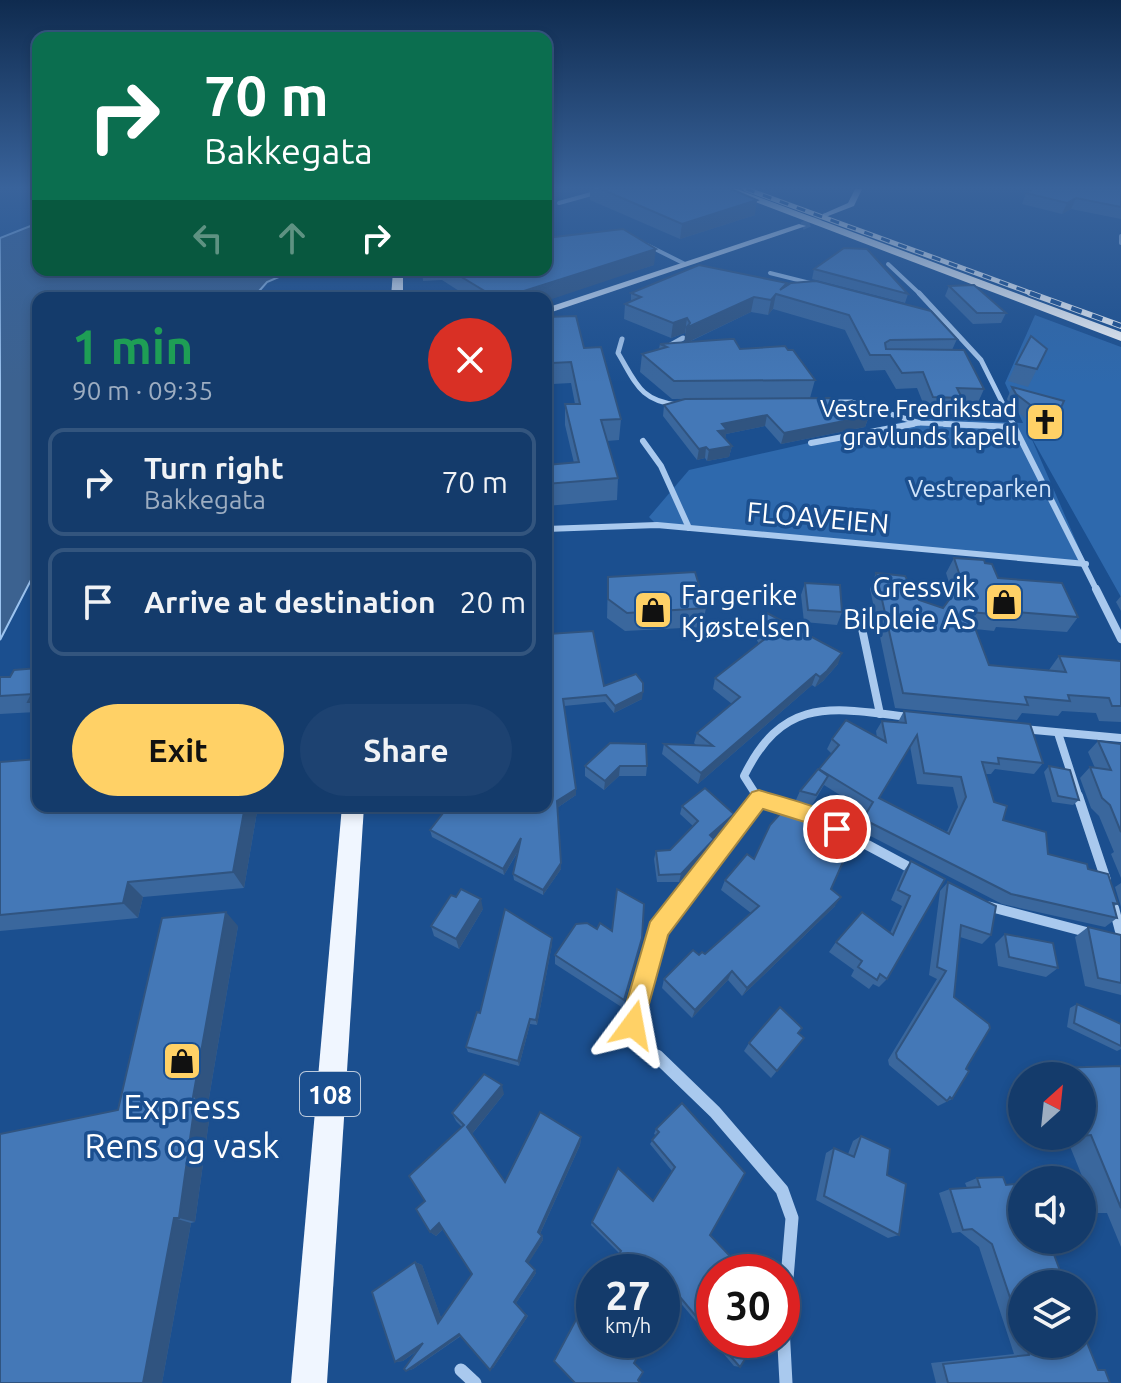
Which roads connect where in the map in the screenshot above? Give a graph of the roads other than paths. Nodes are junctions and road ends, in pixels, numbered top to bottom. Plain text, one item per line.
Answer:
1 (663, 254) edge
2 (717, 254) edge
3 (895, 254) edge
4 (685, 264) junction
5 (888, 264) dead end
6 (770, 273) dead end
7 (826, 287) edge
8 (805, 290) edge
9 (813, 291) edge
10 (552, 309) edge
11 (928, 315) edge
12 (941, 322) junction
13 (1121, 337) edge
14 (683, 338) edge
15 (622, 339) dead end
16 (656, 354) edge
17 (968, 360) edge
18 (981, 360) junction
19 (823, 402) edge
20 (685, 405) edge
21 (920, 423) junction
22 (1015, 427) junction
23 (643, 441) dead end
24 (811, 443) dead end
25 (689, 528) junction
26 (552, 529) edge
27 (1086, 564) junction
28 (860, 619) dead end
29 (1121, 639) edge
30 (880, 714) junction
31 (924, 718) edge
32 (1013, 728) edge
33 (1058, 733) junction
34 (1121, 738) edge
35 (759, 799) junction
36 (353, 812) edge
37 (814, 816) edge
38 (840, 830) edge
39 (929, 879) edge
40 (981, 904) edge
41 (1121, 937) edge
42 (461, 1370) dead end
43 (309, 1383) edge
44 (475, 1383) edge
45 (786, 1383) edge

1 - 4 street
2 - 4 street
3 - 13 highway
4 - 10 street
5 - 12 street
6 - 7 street
8 - 9 street
11 - 12 street
12 - 18 street
14 - 16 street
15 - 20 street
17 - 18 street
18 - 22 street
19 - 21 street
21 - 22 street
21 - 24 street
22 - 27 street
23 - 25 street
25 - 26 street, FLOAVEIEN
25 - 27 street, FLOAVEIEN
27 - 29 street
28 - 30 street
30 - 31 street
30 - 35 street
32 - 33 street
33 - 34 street
33 - 41 street
35 - 37 street
35 - 45 street
36 - 43 main road, 108
38 - 39 street
40 - 41 street
42 - 44 street

